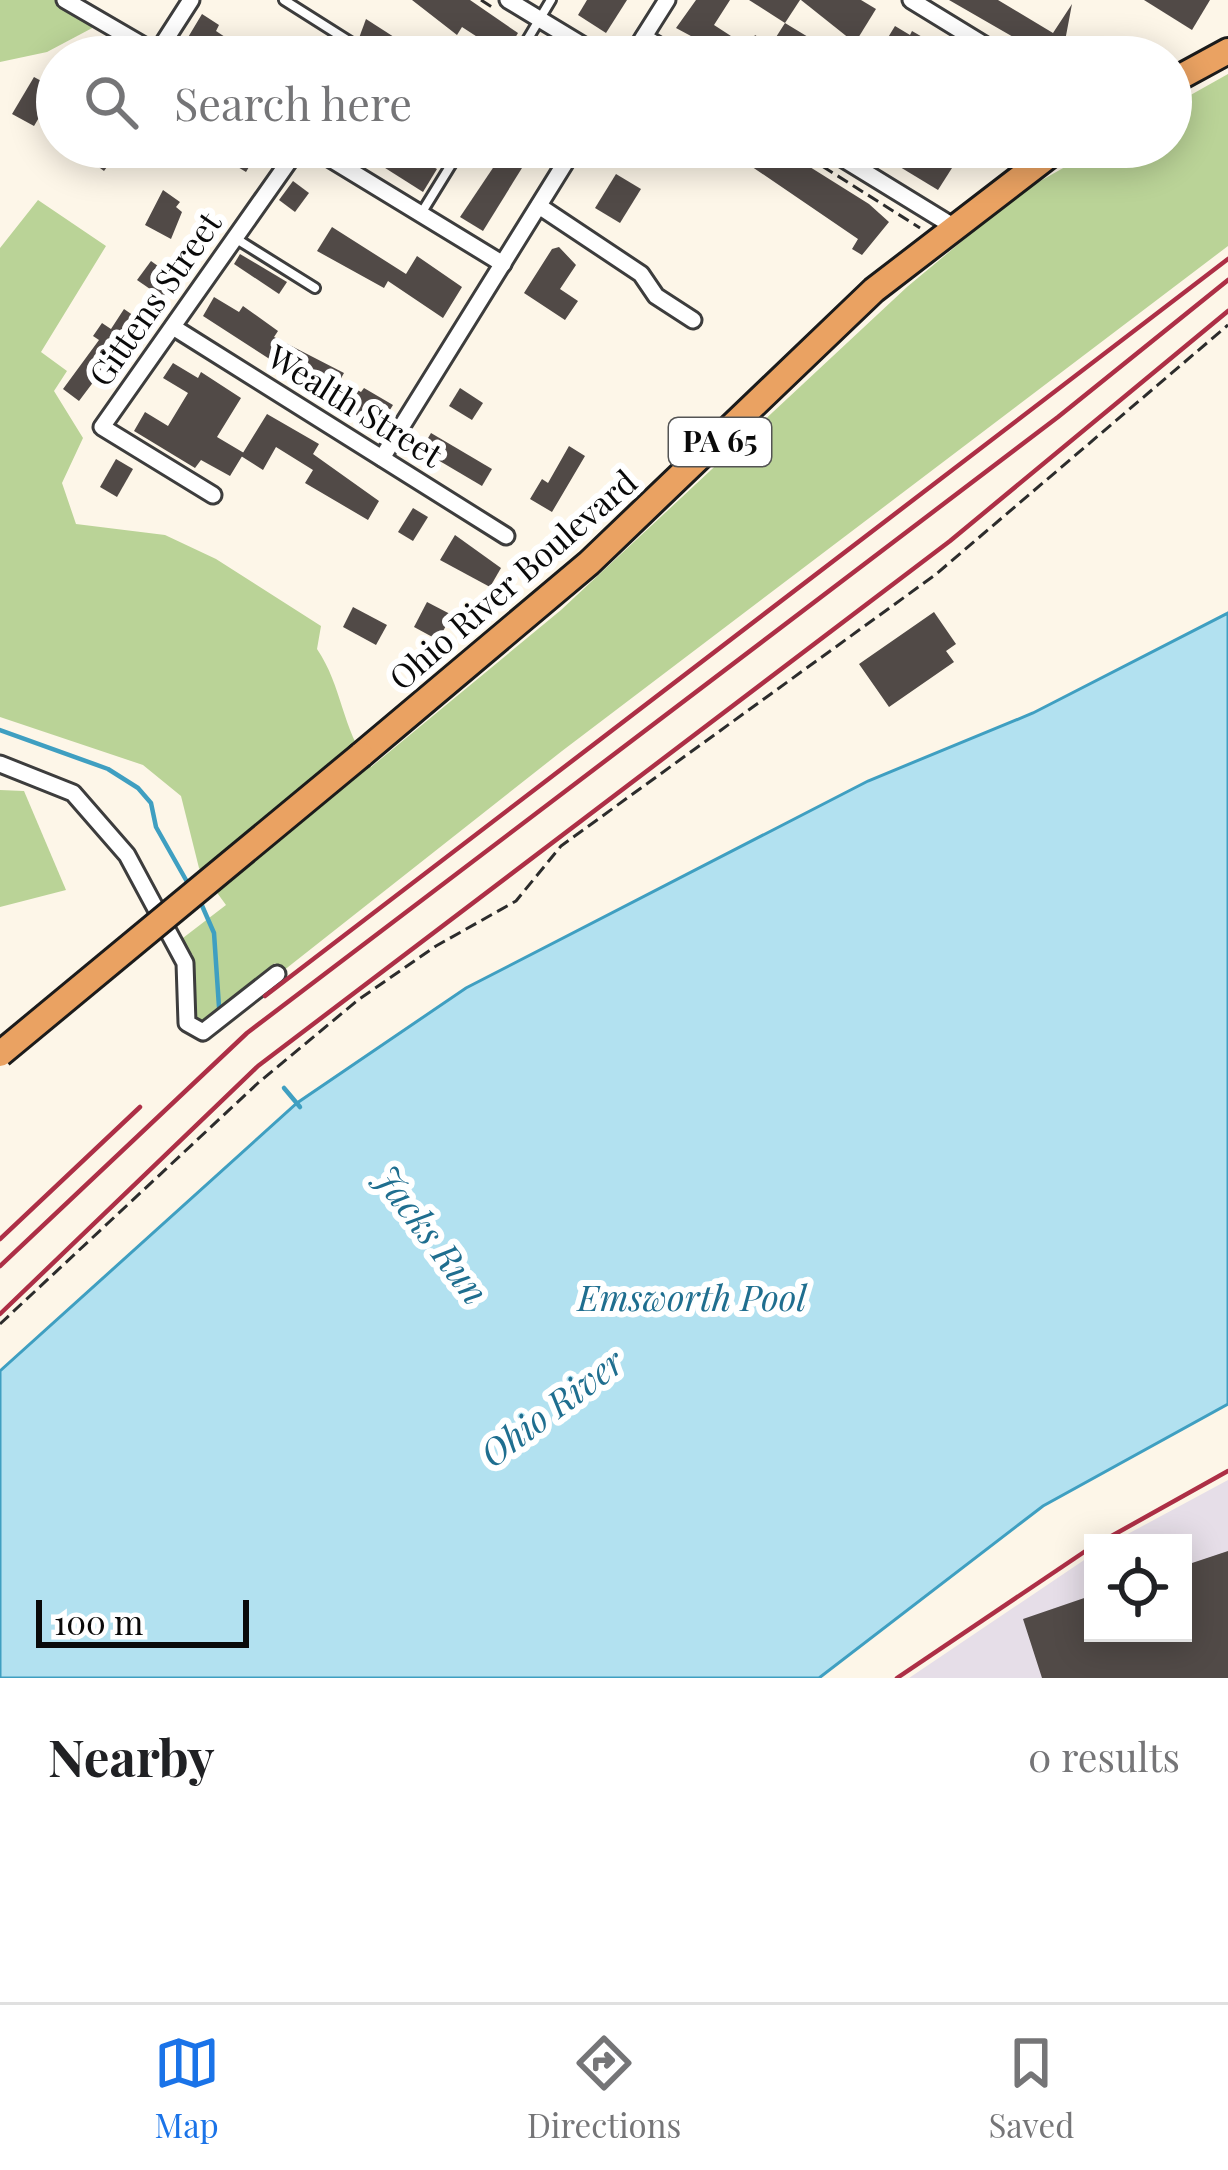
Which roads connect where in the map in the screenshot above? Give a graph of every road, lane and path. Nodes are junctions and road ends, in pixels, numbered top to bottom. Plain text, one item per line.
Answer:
1 (65, 0) edge
2 (190, 0) edge
3 (284, 0) edge
4 (508, 0) edge
5 (551, 0) edge
6 (667, 0) edge
7 (911, 0) edge
8 (540, 19) junction
9 (127, 36) edge
10 (170, 36) edge
11 (341, 36) edge
12 (530, 36) edge
13 (568, 36) edge
14 (645, 36) edge
15 (970, 36) edge
16 (1228, 51) edge
17 (1192, 71) edge
18 (284, 168) edge
19 (345, 168) edge
20 (449, 168) edge
21 (562, 168) edge
22 (858, 168) edge
23 (1031, 168) edge
24 (539, 206) junction
25 (421, 214) junction
26 (951, 225) junction
27 (235, 238) junction
28 (503, 264) junction
29 (315, 288) dead end
30 (693, 320) dead end
31 (1228, 325) edge
32 (173, 327) junction
33 (382, 458) junction
34 (213, 495) dead end
35 (506, 536) dead end
36 (0, 764) edge
37 (277, 974) dead end
38 (0, 1054) edge
39 (0, 1324) edge

1 - 9 street
2 - 10 street
3 - 11 lane
4 - 8 street
5 - 8 lane
6 - 14 street
7 - 15 street
8 - 12 lane
8 - 13 street
16 - 17 highway
18 - 27 street, Gittens Street
19 - 25 street
20 - 25 lane
21 - 24 street
22 - 26 street
23 - 26 highway, Ohio River Boulevard / PA 65
24 - 28 street
24 - 30 street
25 - 28 street
26 - 38 highway, Ohio River Boulevard / PA 65, bridge
27 - 29 lane
27 - 32 street, Gittens Street
28 - 33 street
31 - 39 path
32 - 33 street, Wealth Street
32 - 34 street, Gittens Street
33 - 35 street, Wealth Street
36 - 37 street

